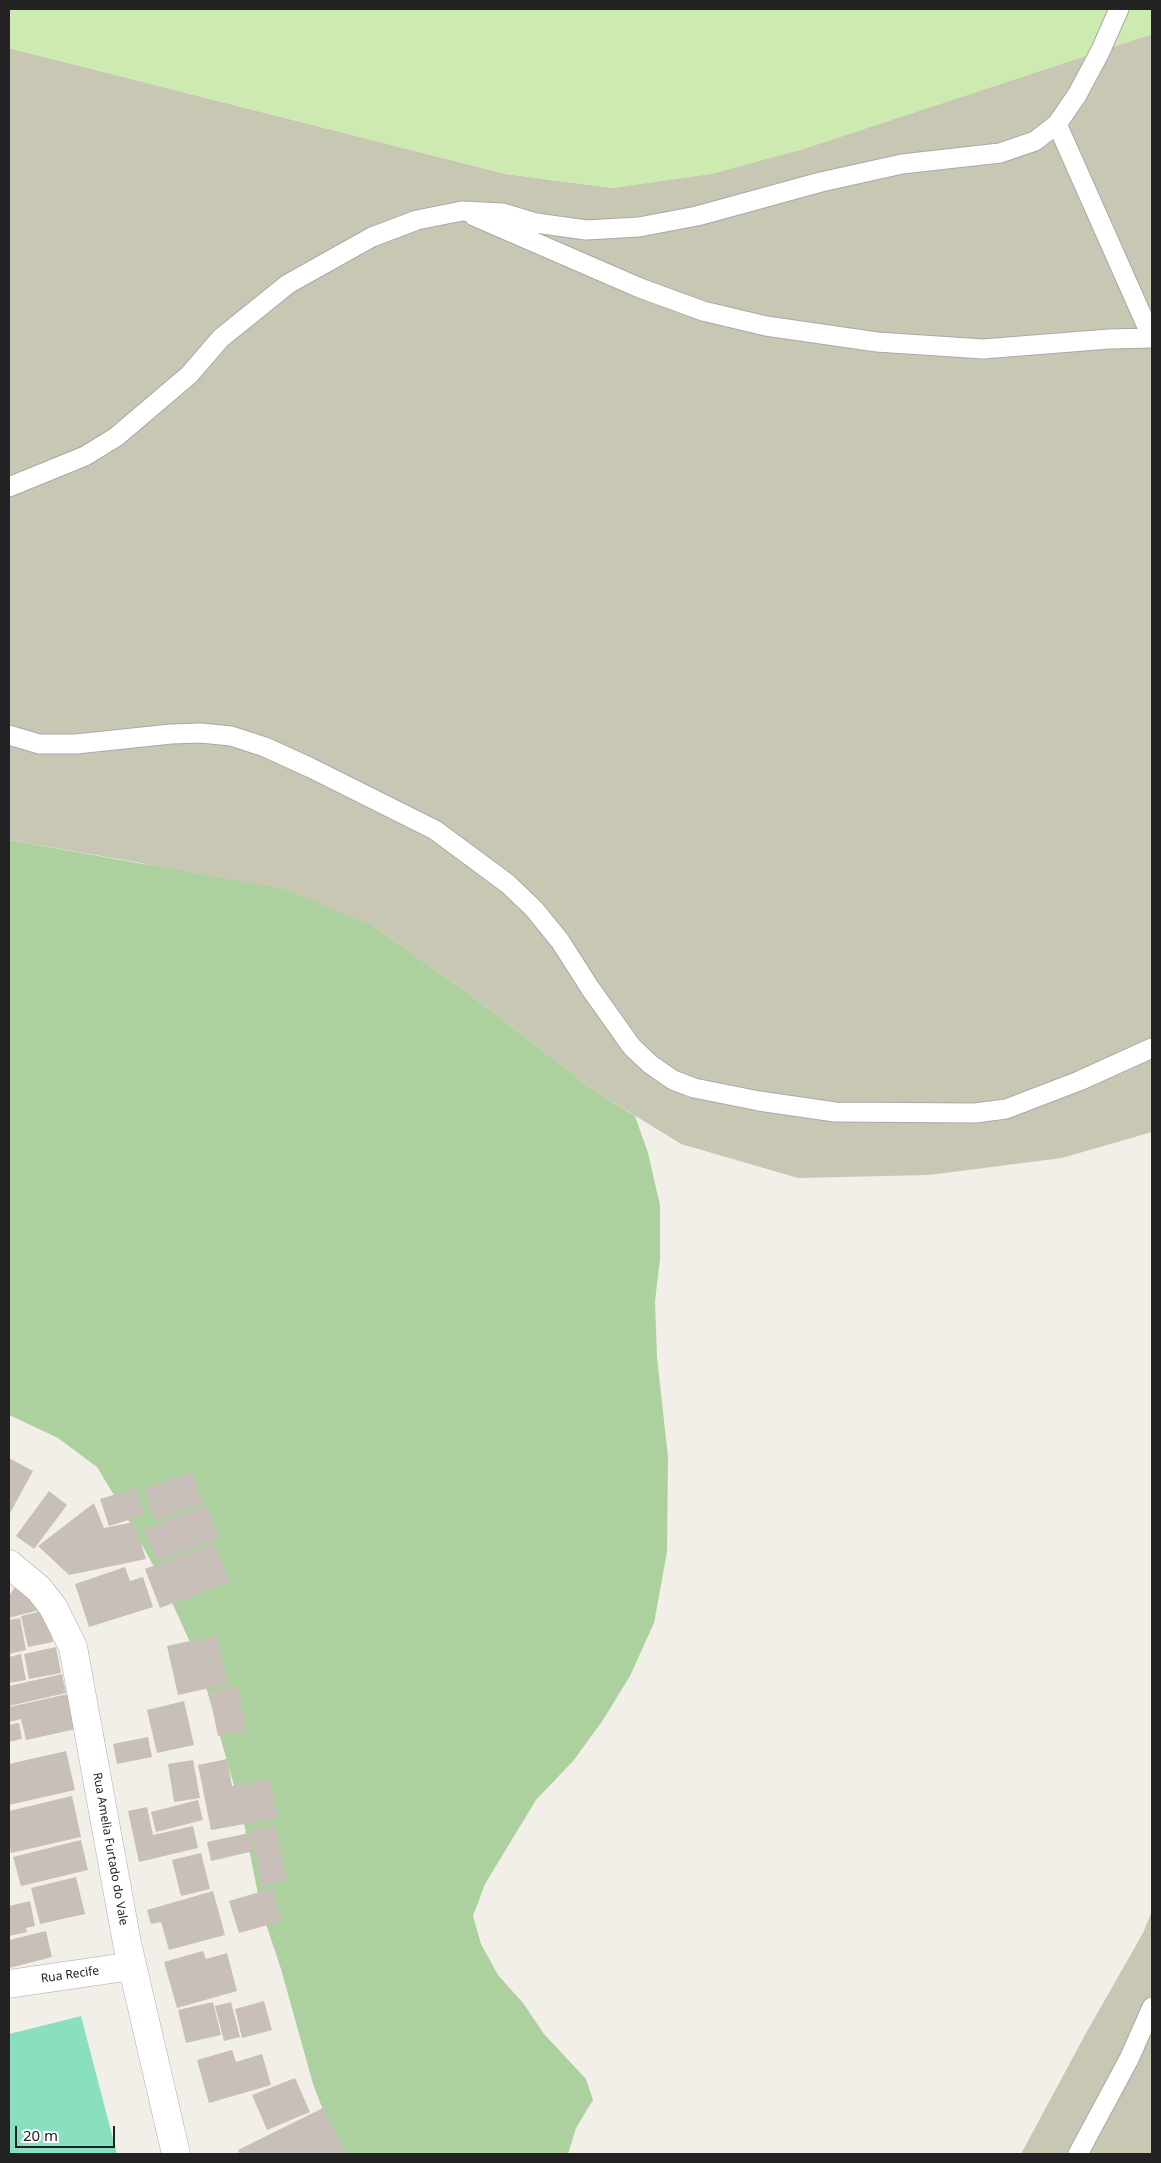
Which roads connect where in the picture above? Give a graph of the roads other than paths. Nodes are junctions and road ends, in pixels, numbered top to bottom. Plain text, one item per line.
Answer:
1 (1119, 9) edge
2 (1057, 124) junction
3 (462, 211) junction
4 (1152, 338) edge
5 (9, 487) edge
6 (9, 735) edge
7 (1152, 1048) edge
8 (9, 1564) edge
9 (132, 1966) junction
10 (9, 1984) edge
11 (1152, 2007) edge
12 (176, 2154) edge
13 (1078, 2154) edge

1 - 2 lane
2 - 3 lane
2 - 4 lane
3 - 4 lane
3 - 5 lane
6 - 7 lane
8 - 9 street, Rua Amelia Furtado do Vale
9 - 10 street, Rua Recife
9 - 12 street, Rua Amelia Furtado do Vale
11 - 13 lane

